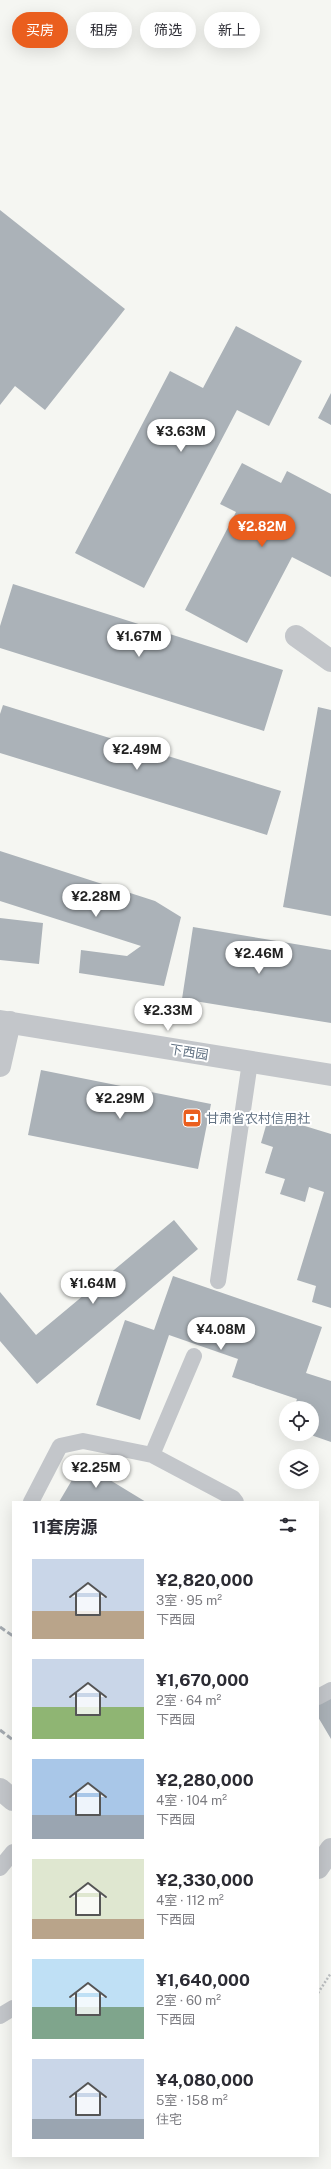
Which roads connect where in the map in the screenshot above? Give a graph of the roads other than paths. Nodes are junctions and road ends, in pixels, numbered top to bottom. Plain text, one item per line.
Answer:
1 (296, 636) dead end
2 (331, 661) edge
3 (5, 1022) edge
4 (250, 1062) junction
5 (0, 1066) edge
6 (331, 1076) edge
7 (218, 1281) dead end
8 (194, 1356) dead end
9 (152, 1455) junction
10 (32, 1501) edge
11 (235, 1501) edge
12 (331, 1690) edge
13 (319, 1696) edge
14 (0, 1789) edge
15 (12, 1799) edge
16 (331, 1849) edge
17 (12, 1853) edge
18 (319, 1867) edge
19 (0, 1868) edge
20 (12, 2009) edge
21 (0, 2016) edge

1 - 2 street
3 - 4 street, 下西园
3 - 5 street
4 - 6 street, 下西园
4 - 7 lane
8 - 9 lane
9 - 10 lane
9 - 11 lane
12 - 13 lane
14 - 15 street
16 - 18 street
17 - 19 lane
20 - 21 lane

